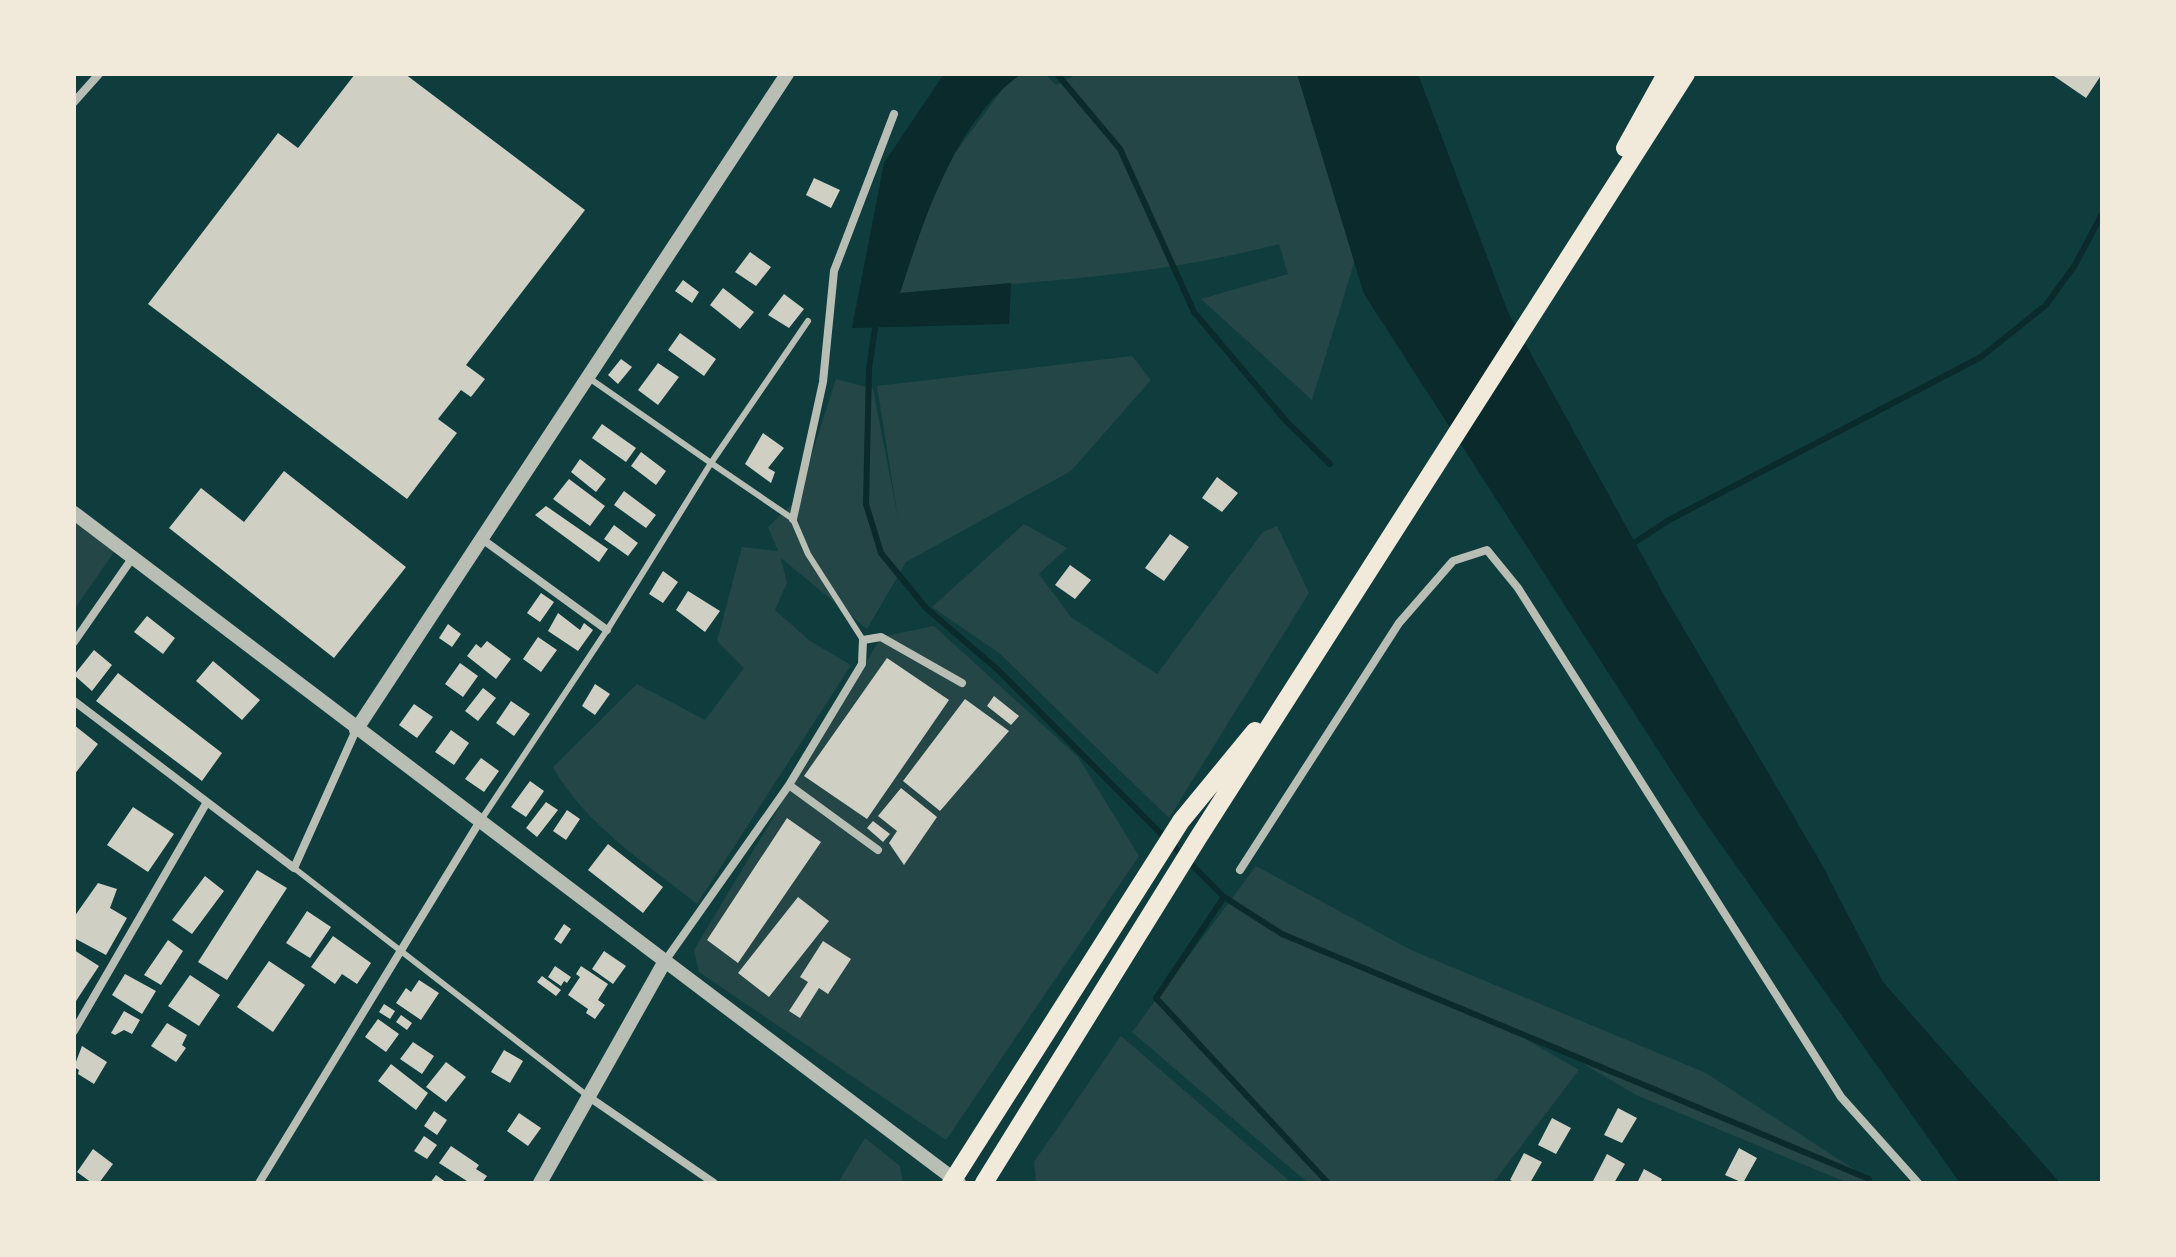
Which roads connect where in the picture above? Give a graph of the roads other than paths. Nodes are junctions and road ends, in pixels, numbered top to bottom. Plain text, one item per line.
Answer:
1 (99, 74) edge
2 (787, 74) edge
3 (1666, 74) edge
4 (1686, 74) edge
5 (74, 102) edge
6 (894, 114) dead end
7 (1539, 305) junction
8 (808, 321) dead end
9 (588, 377) junction
10 (711, 463) junction
11 (74, 513) edge
12 (793, 519) junction
13 (482, 539) junction
14 (133, 557) junction
15 (607, 630) junction
16 (863, 640) junction
17 (74, 642) edge
18 (1304, 672) junction
19 (962, 683) dead end
20 (74, 701) edge
21 (356, 730) junction
22 (789, 785) junction
23 (207, 802) junction
24 (480, 821) junction
25 (878, 850) dead end
26 (294, 868) junction
27 (1240, 870) dead end
28 (400, 953) junction
29 (665, 961) junction
30 (74, 1031) edge
31 (589, 1097) junction
32 (955, 1181) edge
33 (259, 1183) edge
34 (540, 1183) edge
35 (714, 1183) edge
36 (985, 1183) edge
37 (1918, 1183) edge

1 - 5 street
2 - 9 street
3 - 7 main road
4 - 7 main road
6 - 12 street
7 - 18 main road
8 - 10 lane
9 - 10 lane
9 - 13 street
10 - 12 lane
10 - 15 lane
11 - 14 street
12 - 16 lane
13 - 15 street
13 - 21 street
14 - 17 street
14 - 21 street
15 - 24 lane
16 - 19 street
16 - 22 street
18 - 32 main road
18 - 36 main road
20 - 23 street
21 - 24 street
21 - 26 street
22 - 25 street
22 - 29 street
23 - 26 street
23 - 30 street
24 - 28 street
24 - 29 street
26 - 28 lane
27 - 37 street
28 - 31 lane
28 - 33 street
29 - 31 street
29 - 32 street
31 - 34 street
31 - 35 street
32 - 36 street

